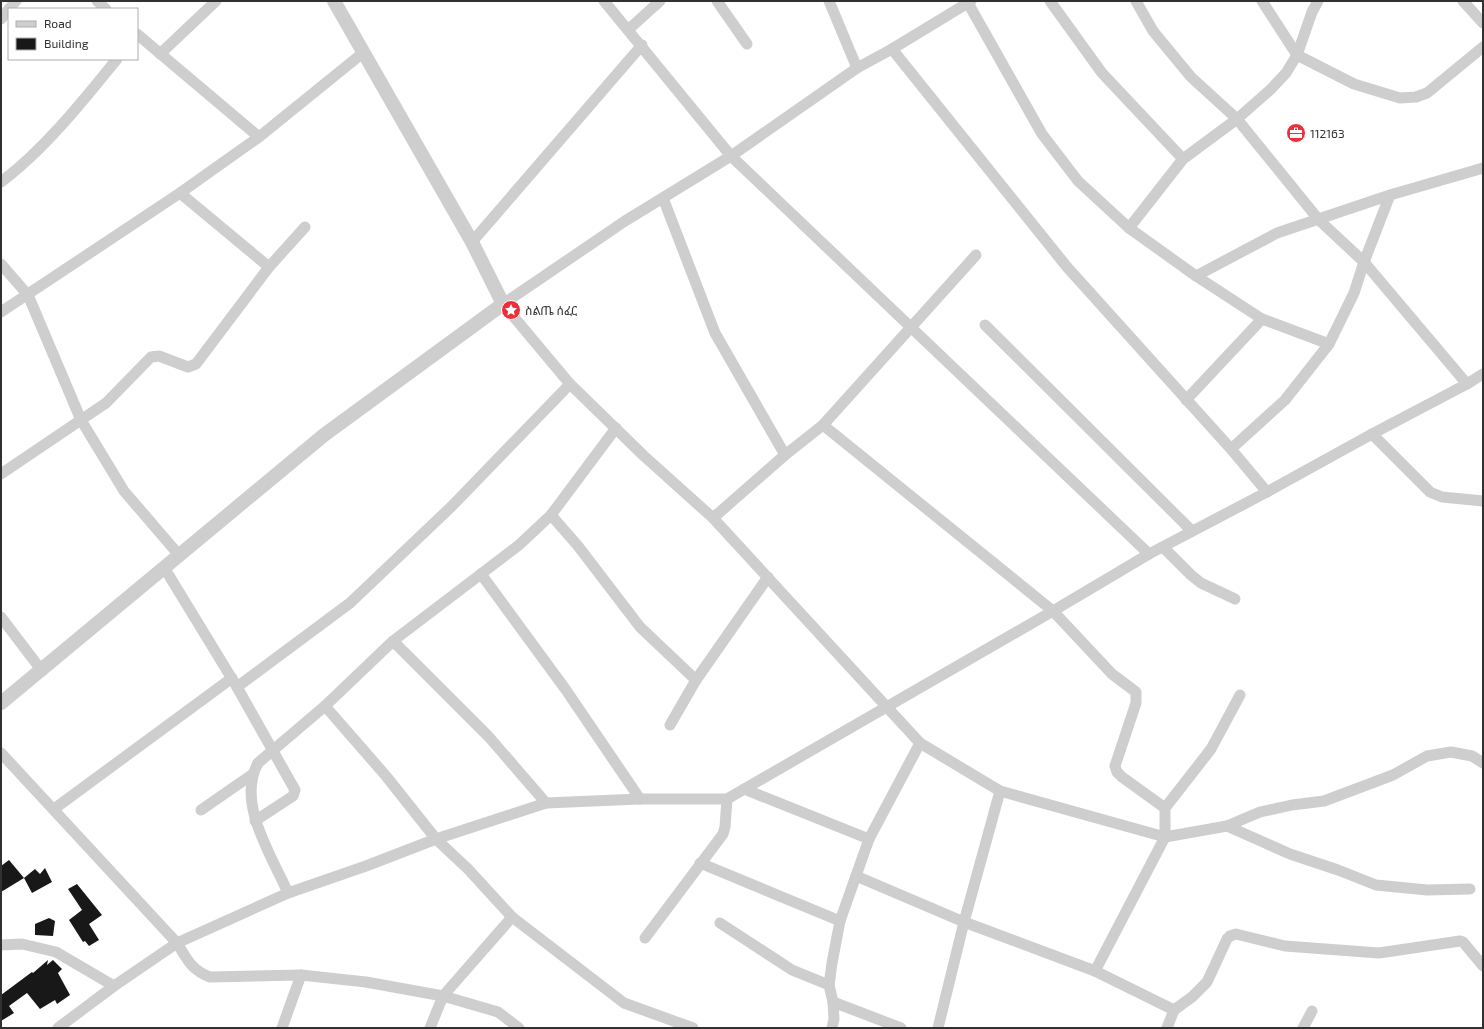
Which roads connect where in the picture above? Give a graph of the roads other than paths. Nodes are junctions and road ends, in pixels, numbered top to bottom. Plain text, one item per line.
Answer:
1 (97, 1) edge
2 (216, 1) edge
3 (334, 1) edge
4 (604, 1) edge
5 (660, 1) edge
6 (717, 1) edge
7 (829, 1) edge
8 (1050, 1) edge
9 (1136, 1) edge
10 (1262, 1) edge
11 (1318, 1) edge
12 (1463, 1) edge
13 (970, 2) edge
14 (105, 8) edge
15 (8, 10) edge
16 (1, 19) edge
17 (1483, 23) edge
18 (629, 29) junction
19 (138, 35) edge
20 (747, 44) dead end
21 (642, 45) junction
22 (1483, 47) edge
23 (892, 49) junction
24 (364, 52) junction
25 (160, 54) junction
26 (1297, 55) junction
27 (117, 60) edge
28 (858, 68) junction
29 (1237, 119) junction
30 (259, 137) junction
31 (731, 156) junction
32 (1183, 159) junction
33 (1483, 168) edge
34 (1, 182) edge
35 (180, 193) junction
36 (1390, 195) junction
37 (663, 198) junction
38 (1319, 220) junction
39 (305, 228) dead end
40 (1129, 228) junction
41 (472, 242) junction
42 (976, 255) dead end
43 (1364, 262) junction
44 (1, 264) edge
45 (270, 267) junction
46 (1196, 276) junction
47 (28, 295) junction
48 (503, 304) junction
49 (1, 312) edge
50 (1262, 319) junction
51 (985, 325) dead end
52 (909, 328) junction
53 (1329, 344) junction
54 (1483, 374) edge
55 (570, 384) junction
56 (1467, 384) junction
57 (1186, 400) junction
58 (81, 420) junction
59 (823, 425) junction
60 (616, 428) junction
61 (1372, 434) junction
62 (1231, 449) junction
63 (785, 455) junction
64 (1, 474) edge
65 (1267, 492) junction
66 (1483, 501) edge
67 (551, 515) junction
68 (713, 518) junction
69 (1192, 532) junction
70 (1163, 547) junction
71 (1149, 554) junction
72 (180, 555) junction
73 (165, 569) junction
74 (481, 574) junction
75 (768, 577) junction
76 (1235, 599) dead end
77 (1053, 611) junction
78 (1, 617) edge
79 (393, 641) junction
80 (42, 671) junction
81 (696, 680) junction
82 (235, 683) junction
83 (1240, 695) dead end
84 (1, 703) edge
85 (325, 706) junction
86 (886, 707) junction
87 (670, 725) dead end
88 (920, 743) junction
89 (274, 751) junction
90 (1, 753) edge
91 (1483, 763) edge
92 (253, 774) junction
93 (744, 789) junction
94 (1000, 792) junction
95 (640, 799) junction
96 (727, 799) junction
97 (546, 804) junction
98 (1165, 808) junction
99 (54, 809) junction
100 (201, 810) dead end
101 (255, 821) junction
102 (1228, 826) junction
103 (1165, 837) junction
104 (436, 839) junction
105 (870, 839) junction
106 (700, 863) junction
107 (856, 876) junction
108 (1470, 889) dead end
109 (288, 893) junction
110 (512, 918) junction
111 (840, 921) junction
112 (964, 922) junction
113 (720, 923) dead end
114 (645, 938) dead end
115 (177, 943) junction
116 (1, 945) edge
117 (1483, 966) edge
118 (1095, 971) junction
119 (301, 975) junction
120 (829, 985) junction
121 (114, 986) junction
122 (443, 996) junction
123 (833, 1002) junction
124 (1174, 1010) junction
125 (1312, 1011) dead end
126 (58, 1028) edge
127 (282, 1028) edge
128 (430, 1028) edge
129 (519, 1028) edge
130 (693, 1028) edge
131 (832, 1028) edge
132 (900, 1028) edge
133 (938, 1028) edge
134 (1167, 1028) edge
135 (1304, 1028) edge

1 - 14 street
2 - 25 street
3 - 24 street
4 - 18 street
5 - 18 street
6 - 20 street
7 - 28 street
8 - 32 street
9 - 29 street
10 - 26 street
11 - 26 street
12 - 17 street
13 - 23 street
13 - 40 street
15 - 16 street
18 - 21 street
19 - 25 street
21 - 31 street
21 - 41 street
22 - 26 street
23 - 28 street
23 - 57 street
24 - 30 street
24 - 41 street
25 - 30 street
26 - 29 street
27 - 34 street
28 - 31 street
29 - 32 street
29 - 38 street
30 - 35 street
31 - 37 street
31 - 52 street
32 - 40 street
33 - 36 street
35 - 45 street
35 - 47 street
36 - 38 street
36 - 43 street
37 - 48 street
37 - 63 street
38 - 43 street
38 - 46 street
39 - 45 street
40 - 46 street
41 - 48 street
42 - 52 street
43 - 53 street
43 - 56 street
44 - 47 street
45 - 58 street
46 - 50 street
47 - 49 street
47 - 58 street
48 - 55 street
48 - 72 street
50 - 53 street
50 - 57 street
51 - 69 street
52 - 59 street
52 - 71 street
53 - 62 street
54 - 56 street
55 - 60 street
55 - 82 street
56 - 61 street
57 - 62 street
58 - 64 street
58 - 72 street
59 - 63 street
59 - 77 street
60 - 67 street
60 - 68 street
61 - 65 street
61 - 66 street
62 - 65 street
63 - 68 street
65 - 69 street
67 - 74 street
67 - 81 street
68 - 75 street
69 - 70 street
70 - 71 street
70 - 76 street
71 - 77 street
72 - 73 street
73 - 80 street
73 - 82 street
74 - 79 street
74 - 95 street
75 - 81 street
75 - 86 street
77 - 86 street
77 - 98 street
78 - 80 street
79 - 85 street
79 - 97 street
80 - 84 street
81 - 87 street
82 - 89 street
82 - 99 street
83 - 98 street
85 - 89 street
85 - 104 street
86 - 88 street
86 - 93 street
88 - 94 street
88 - 105 street
89 - 92 street
89 - 101 street
90 - 99 street
91 - 102 street
92 - 100 street
92 - 101 street
93 - 96 street
93 - 105 street
94 - 103 street
94 - 112 street
95 - 96 street
95 - 97 street
96 - 106 street
97 - 104 street
98 - 103 street
99 - 115 street
101 - 109 street
102 - 103 street
102 - 108 street
103 - 118 street
104 - 109 street
104 - 110 street
105 - 107 street
106 - 111 street
106 - 114 street
107 - 111 street
107 - 112 street
109 - 115 street
110 - 122 street
110 - 130 street
111 - 120 street
112 - 118 street
112 - 133 street
113 - 120 street
115 - 119 street
115 - 121 street
116 - 121 street
117 - 124 street
118 - 124 street
119 - 122 street
119 - 127 street
120 - 123 street
121 - 126 street
122 - 128 street
122 - 129 street
123 - 131 street
123 - 132 street
124 - 134 street
125 - 135 street

